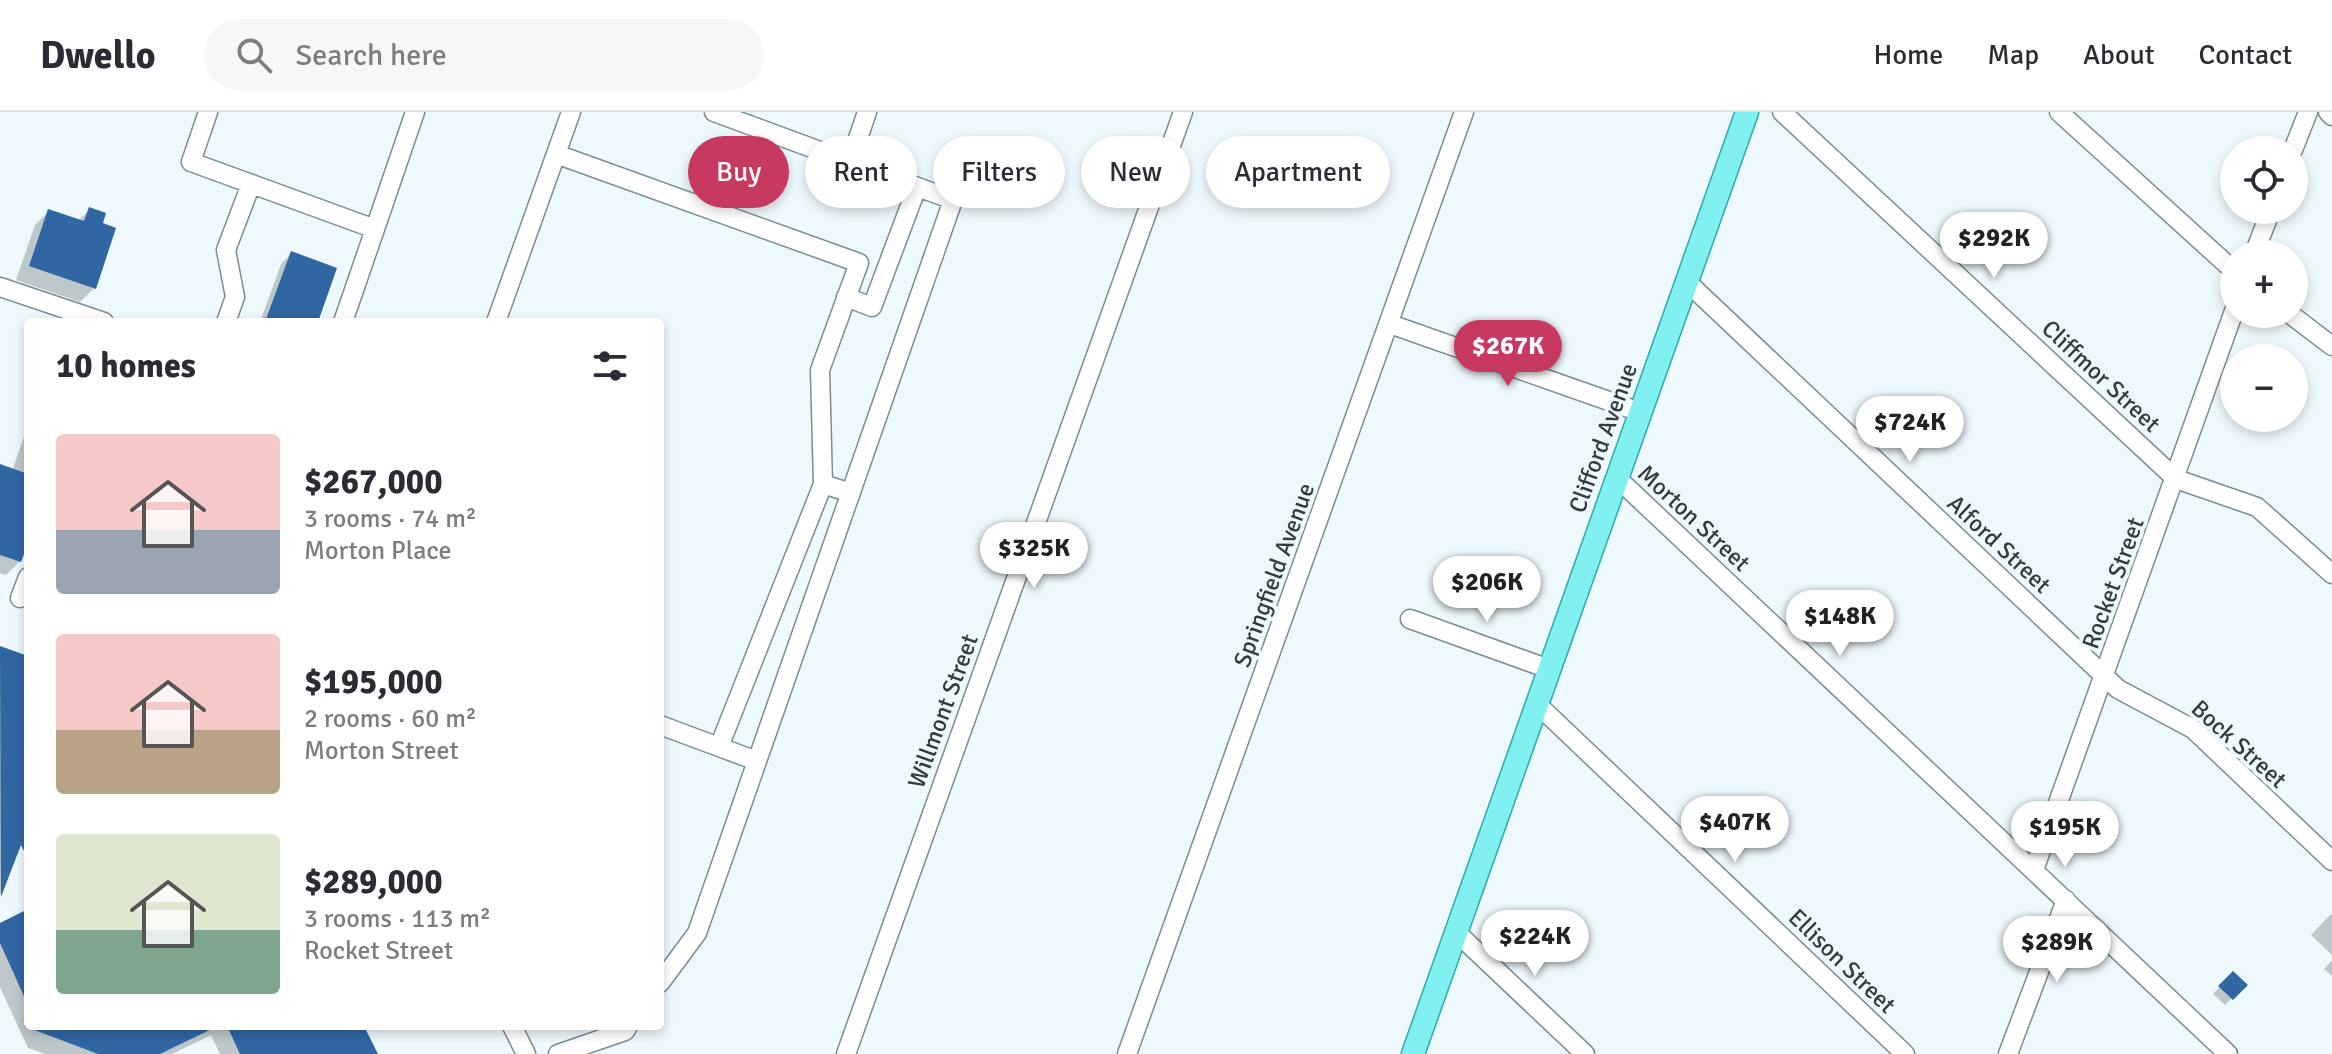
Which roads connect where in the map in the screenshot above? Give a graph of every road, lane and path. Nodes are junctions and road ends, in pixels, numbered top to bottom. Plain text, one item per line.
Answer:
1 (208, 112) edge
2 (415, 112) edge
3 (571, 112) edge
4 (714, 112) edge
5 (867, 112) edge
6 (1183, 112) edge
7 (1464, 112) edge
8 (1747, 112) edge
9 (1782, 112) edge
10 (2059, 112) edge
11 (2308, 112) edge
12 (859, 136) edge
13 (2299, 136) edge
14 (805, 145) edge
15 (556, 154) junction
16 (251, 184) junction
17 (917, 187) edge
18 (909, 208) edge
19 (375, 229) junction
20 (2220, 258) edge
21 (1686, 281) junction
22 (0, 287) edge
23 (846, 297) junction
24 (92, 318) edge
25 (227, 318) edge
26 (344, 318) edge
27 (497, 318) edge
28 (1390, 324) junction
29 (2228, 328) edge
30 (2308, 328) edge
31 (2332, 346) edge
32 (1640, 412) junction
33 (1616, 477) junction
34 (2176, 479) junction
35 (823, 484) junction
36 (851, 493) junction
37 (2332, 574) edge
38 (24, 588) edge
39 (20, 598) dead end
40 (1410, 619) dead end
41 (1549, 669) junction
42 (2105, 677) junction
43 (1537, 704) junction
44 (664, 726) edge
45 (719, 747) junction
46 (757, 761) junction
47 (2332, 861) edge
48 (2034, 870) junction
49 (2066, 900) junction
50 (1456, 932) junction
51 (666, 962) edge
52 (514, 1030) edge
53 (626, 1030) edge
54 (526, 1054) edge
55 (558, 1054) edge
56 (846, 1054) edge
57 (1127, 1054) edge
58 (1413, 1054) edge
59 (1585, 1054) edge
60 (1905, 1054) edge
61 (2008, 1054) edge
62 (2228, 1054) edge

1 - 16 street
2 - 19 street
3 - 15 street
4 - 14 street
5 - 12 street
6 - 56 street, Willmont Street
7 - 28 street, Springfield Avenue
8 - 21 main road, Clifford Avenue
9 - 34 street, Cliffmor Street
10 - 20 street
11 - 13 street
15 - 23 street
15 - 27 street
16 - 19 street
16 - 25 street
17 - 36 street
18 - 23 street
19 - 26 street
21 - 32 main road, Clifford Avenue
21 - 42 street, Alford Street
22 - 24 street
23 - 35 street
28 - 32 street
28 - 57 street, Springfield Avenue
29 - 34 street, Rocket Street
30 - 31 street
32 - 33 main road, Clifford Avenue
33 - 41 main road, Clifford Avenue
33 - 48 street, Morton Street
34 - 37 street
34 - 42 street, Rocket Street
35 - 36 street
35 - 45 street
36 - 46 street
38 - 39 street
40 - 41 street
41 - 43 main road, Clifford Avenue
42 - 47 street, Bock Street
42 - 48 street, Rocket Street
43 - 50 main road, Clifford Avenue
43 - 60 street, Ellison Street
44 - 45 street
45 - 46 street
46 - 51 street
48 - 49 street, Morton Street
49 - 61 street
49 - 62 street, Morton Street
50 - 58 main road, Clifford Avenue
50 - 59 street
52 - 54 street
53 - 55 street

